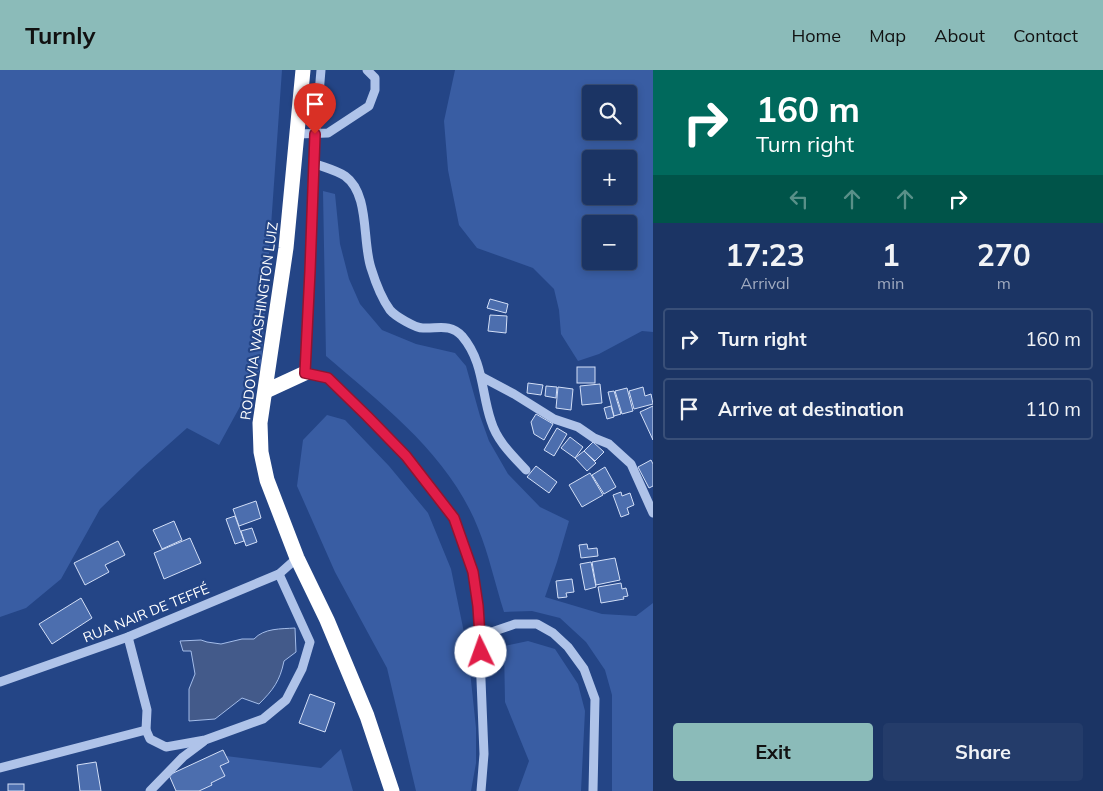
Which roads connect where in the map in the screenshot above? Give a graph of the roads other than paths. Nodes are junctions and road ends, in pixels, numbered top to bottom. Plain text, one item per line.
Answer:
1 (304, 70) edge
2 (321, 70) edge
3 (367, 70) edge
4 (298, 134) junction
5 (315, 134) junction
6 (313, 162) junction
7 (305, 373) junction
8 (482, 377) junction
9 (266, 391) junction
10 (526, 470) dead end
11 (653, 513) edge
12 (297, 558) junction
13 (279, 574) junction
14 (480, 636) junction
15 (128, 637) junction
16 (0, 682) edge
17 (146, 730) junction
18 (205, 740) junction
19 (0, 768) edge
20 (150, 791) edge
21 (392, 791) edge
22 (481, 791) edge
23 (593, 791) edge

1 - 4 highway, RODOVIA WASHINGTON LUIZ
2 - 5 street
3 - 5 street
4 - 5 street
4 - 9 highway, RODOVIA WASHINGTON LUIZ
5 - 6 street
6 - 7 street
6 - 8 street
7 - 9 highway
7 - 14 street
8 - 10 street
8 - 11 street
9 - 12 highway, RODOVIA WASHINGTON LUIZ
12 - 13 street, RUA NAIR DE TEFFÉ
12 - 21 highway, RODOVIA WASHINGTON LUIZ
13 - 15 street, RUA NAIR DE TEFFÉ
13 - 18 street
14 - 22 street
14 - 23 street
15 - 16 street, RUA NAIR DE TEFFÉ
15 - 17 street
17 - 18 street
17 - 19 street
18 - 20 street

